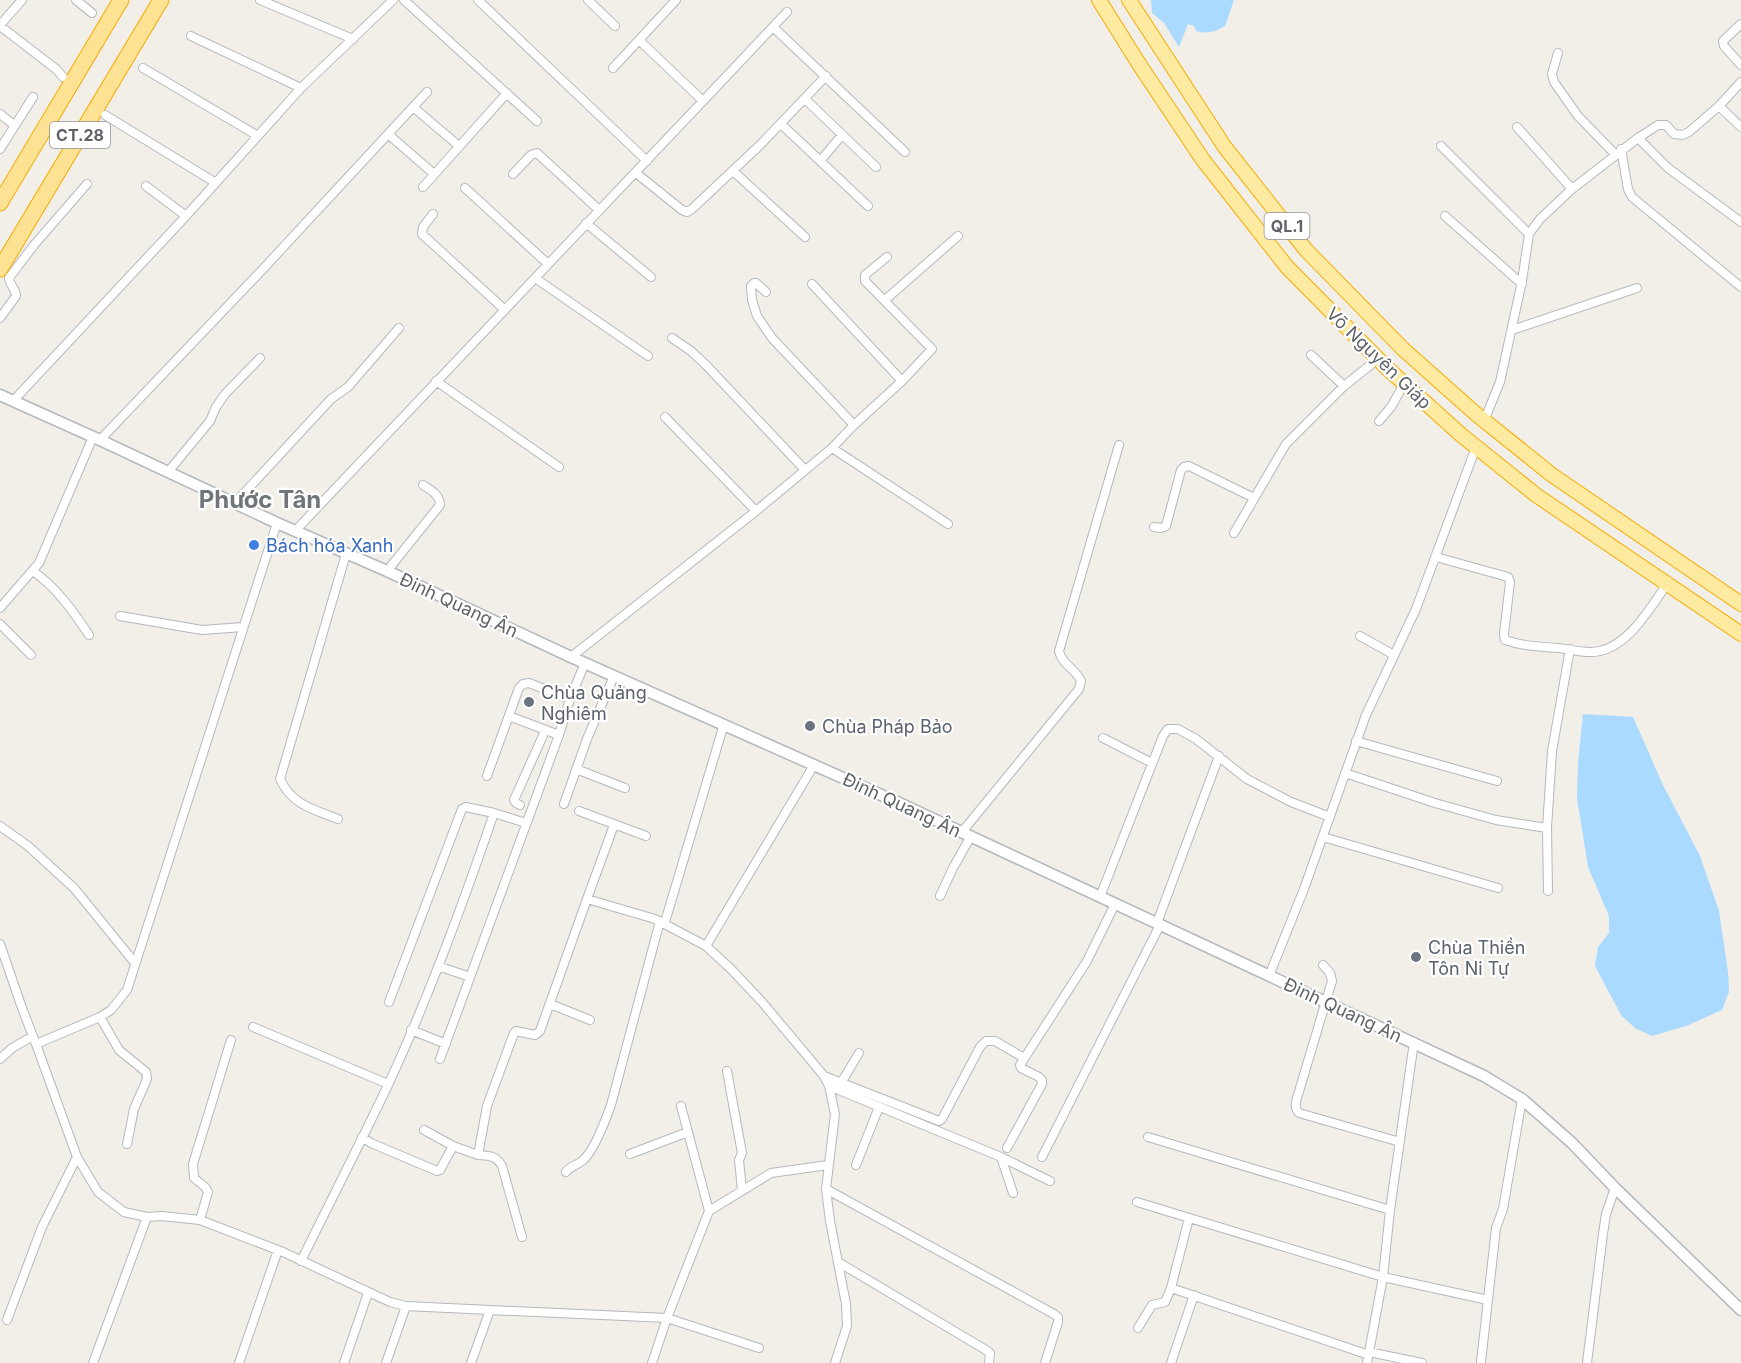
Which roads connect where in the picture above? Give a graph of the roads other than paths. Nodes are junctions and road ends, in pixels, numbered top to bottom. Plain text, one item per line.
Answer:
1 (22, 0) edge
2 (76, 0) edge
3 (121, 0) edge
4 (160, 0) edge
5 (260, 0) edge
6 (393, 0) edge
7 (404, 0) edge
8 (478, 0) edge
9 (588, 0) edge
10 (676, 0) edge
11 (1099, 0) edge
12 (1129, 0) edge
13 (787, 12) dead end
14 (92, 13) dead end
15 (1741, 24) edge
16 (0, 25) edge
17 (615, 26) dead end
18 (773, 27) junction
19 (191, 36) dead end
20 (352, 39) junction
21 (639, 40) junction
22 (1558, 53) dead end
23 (1741, 65) edge
24 (143, 68) dead end
25 (613, 68) dead end
26 (826, 76) junction
27 (63, 77) dead end
28 (1741, 82) edge
29 (301, 88) junction
30 (427, 92) dead end
31 (507, 93) junction
32 (33, 97) dead end
33 (805, 99) junction
34 (703, 101) junction
35 (1719, 106) junction
36 (413, 107) junction
37 (0, 114) edge
38 (105, 115) dead end
39 (537, 121) dead end
40 (781, 124) junction
41 (14, 125) junction
42 (1517, 127) dead end
43 (1741, 127) edge
44 (388, 134) junction
45 (842, 135) junction
46 (258, 136) junction
47 (1638, 138) junction
48 (459, 146) junction
49 (1441, 146) dead end
50 (0, 149) edge
51 (905, 152) dead end
52 (1618, 152) junction
53 (820, 160) junction
54 (647, 161) junction
55 (876, 167) dead end
56 (733, 171) junction
57 (636, 173) junction
58 (434, 174) junction
59 (513, 174) dead end
60 (216, 183) junction
61 (87, 184) dead end
62 (146, 186) dead end
63 (423, 187) dead end
64 (465, 188) dead end
65 (1572, 189) junction
66 (0, 203) edge
67 (868, 206) dead end
68 (599, 210) junction
69 (433, 214) dead end
70 (186, 216) junction
71 (1445, 216) dead end
72 (1741, 222) edge
73 (586, 224) junction
74 (1529, 234) junction
75 (958, 236) dead end
76 (804, 237) dead end
77 (886, 257) dead end
78 (548, 264) junction
79 (0, 269) edge
80 (651, 277) dead end
81 (535, 278) junction
82 (812, 284) dead end
83 (1522, 284) junction
84 (1741, 287) edge
85 (1637, 288) dead end
86 (766, 292) dead end
87 (885, 300) junction
88 (505, 310) junction
89 (0, 318) edge
90 (399, 328) dead end
91 (1512, 330) junction
92 (672, 338) dead end
93 (1311, 355) dead end
94 (648, 356) dead end
95 (260, 358) dead end
96 (1378, 359) junction
97 (436, 381) junction
98 (902, 381) junction
99 (1404, 384) junction
100 (1344, 386) junction
101 (0, 395) edge
102 (14, 400) junction
103 (665, 417) dead end
104 (1484, 421) junction
105 (1379, 422) dead end
106 (854, 425) junction
107 (97, 438) junction
108 (1119, 445) dead end
109 (1476, 447) junction
110 (832, 448) junction
111 (559, 467) dead end
112 (805, 470) junction
113 (168, 472) junction
114 (423, 484) dead end
115 (1254, 498) junction
116 (235, 503) junction
117 (756, 511) junction
118 (277, 523) junction
119 (948, 524) dead end
120 (1154, 527) dead end
121 (295, 531) junction
122 (1234, 533) dead end
123 (346, 554) junction
124 (1436, 556) junction
125 (33, 571) junction
126 (387, 571) junction
127 (1667, 584) junction
128 (1741, 604) edge
129 (0, 608) edge
130 (120, 616) dead end
131 (0, 624) edge
132 (243, 627) junction
133 (1741, 634) edge
134 (89, 635) dead end
135 (1360, 636) dead end
136 (1570, 649) junction
137 (32, 655) dead end
138 (1394, 655) junction
139 (571, 657) junction
140 (585, 663) junction
141 (614, 676) junction
142 (570, 699) junction
143 (509, 716) junction
144 (724, 724) junction
145 (545, 731) junction
146 (559, 735) junction
147 (1103, 738) dead end
148 (1356, 741) junction
149 (1218, 756) junction
150 (1152, 763) junction
151 (814, 765) junction
152 (576, 769) junction
153 (1345, 773) junction
154 (487, 776) dead end
155 (1497, 781) dead end
156 (625, 788) dead end
157 (520, 804) dead end
158 (564, 804) dead end
159 (579, 811) dead end
160 (494, 813) junction
161 (1330, 817) junction
162 (338, 819) dead end
163 (526, 823) junction
164 (614, 825) junction
165 (0, 826) edge
166 (1547, 828) junction
167 (966, 834) junction
168 (646, 836) dead end
169 (1323, 837) junction
170 (1498, 888) dead end
171 (1548, 891) dead end
172 (940, 896) dead end
173 (1100, 897) junction
174 (587, 899) junction
175 (1115, 904) junction
176 (662, 921) junction
177 (1159, 924) junction
178 (0, 944) edge
179 (706, 946) junction
180 (3, 961) edge
181 (135, 963) junction
182 (1323, 965) dead end
183 (438, 966) junction
184 (1269, 976) junction
185 (470, 977) junction
186 (389, 1002) dead end
187 (1325, 1002) junction
188 (550, 1004) junction
189 (100, 1017) junction
190 (590, 1020) dead end
191 (252, 1027) dead end
192 (411, 1030) junction
193 (35, 1040) junction
194 (231, 1040) dead end
195 (1414, 1042) junction
196 (446, 1044) junction
197 (859, 1053) dead end
198 (1024, 1058) junction
199 (0, 1059) edge
200 (440, 1059) dead end
201 (727, 1071) dead end
202 (824, 1076) junction
203 (841, 1083) junction
204 (388, 1084) junction
205 (829, 1086) junction
206 (1522, 1099) junction
207 (681, 1106) dead end
208 (879, 1107) junction
209 (424, 1130) dead end
210 (688, 1132) junction
211 (362, 1137) junction
212 (1148, 1137) dead end
213 (1400, 1142) junction
214 (127, 1144) dead end
215 (453, 1146) junction
216 (1007, 1148) dead end
217 (630, 1154) dead end
218 (478, 1155) junction
219 (78, 1156) junction
220 (1001, 1157) junction
221 (1042, 1157) dead end
222 (828, 1164) junction
223 (856, 1165) dead end
224 (566, 1172) dead end
225 (1050, 1181) dead end
226 (1615, 1188) junction
227 (826, 1189) junction
228 (742, 1190) junction
229 (1013, 1193) dead end
230 (1137, 1202) dead end
231 (1390, 1210) junction
232 (709, 1211) junction
233 (147, 1217) junction
234 (1188, 1218) junction
235 (200, 1220) junction
236 (522, 1237) dead end
237 (278, 1250) junction
238 (301, 1260) junction
239 (838, 1262) junction
240 (1383, 1277) junction
241 (1171, 1288) junction
242 (368, 1293) junction
243 (1194, 1295) junction
244 (1488, 1300) junction
245 (406, 1306) junction
246 (490, 1310) junction
247 (1741, 1310) edge
248 (667, 1318) junction
249 (7, 1320) dead end
250 (1138, 1328) dead end
251 (759, 1348) dead end
252 (1368, 1357) edge
253 (1481, 1362) edge
254 (93, 1363) edge
255 (239, 1363) edge
256 (345, 1363) edge
257 (386, 1363) edge
258 (471, 1363) edge
259 (652, 1363) edge
260 (835, 1363) edge
261 (988, 1363) edge
262 (1045, 1363) edge
263 (1171, 1363) edge
264 (1422, 1363) edge
265 (1587, 1363) edge

1 - 16 street
2 - 14 street
3 - 66 highway, CT.28
4 - 79 highway, CT.28
5 - 20 street
6 - 20 street
7 - 31 street
8 - 54 street
9 - 17 street
10 - 21 street
11 - 96 highway, Võ Nguyên Giáp / QL.1
12 - 104 highway, Võ Nguyên Giáp / QL.1
13 - 18 street
15 - 23 street
16 - 27 street
18 - 26 street
18 - 34 street
19 - 29 street
20 - 29 street
21 - 25 street
21 - 34 street
22 - 52 street
24 - 46 street
26 - 33 street
26 - 51 street
28 - 35 street
29 - 46 street
30 - 36 street
31 - 39 street
31 - 48 street
32 - 41 street
33 - 40 street
33 - 45 street
34 - 54 street
35 - 43 street
35 - 47 street
36 - 44 street
36 - 48 street
37 - 41 street
38 - 60 street
40 - 53 street
40 - 56 street
41 - 50 street
42 - 65 street
44 - 58 street
44 - 107 street
45 - 53 street
45 - 55 street
46 - 60 street
47 - 52 street
47 - 72 street
48 - 58 street
49 - 74 street
52 - 65 street
52 - 84 street
53 - 67 street
54 - 57 street
56 - 57 street
56 - 76 street
57 - 68 street
58 - 63 street
59 - 68 street
60 - 70 street
61 - 89 street
62 - 70 street
64 - 78 street
65 - 74 street
68 - 73 street
69 - 88 street
70 - 102 street
71 - 83 street
73 - 78 street
73 - 80 street
74 - 83 street
75 - 87 street
77 - 87 street
78 - 81 street
81 - 88 street
81 - 94 street
82 - 98 street
83 - 91 street
85 - 91 street
86 - 106 street
87 - 98 street
88 - 97 street
90 - 116 street
91 - 104 street
92 - 112 street
93 - 100 street
95 - 113 street
96 - 99 highway, Võ Nguyên Giáp / QL.1
96 - 100 street
97 - 111 street
97 - 121 street
98 - 106 street
99 - 105 street
99 - 109 highway, Võ Nguyên Giáp / QL.1
100 - 115 street
101 - 102 street, Đinh Quang Ân
102 - 107 street, Đinh Quang Ân
103 - 117 street
104 - 128 highway, Võ Nguyên Giáp / QL.1
106 - 110 street
107 - 113 street, Đinh Quang Ân
107 - 125 street
108 - 167 street
109 - 124 street
109 - 127 highway, Võ Nguyên Giáp / QL.1
110 - 112 street
110 - 119 street
112 - 117 street
113 - 116 street, Đinh Quang Ân
114 - 126 street
115 - 120 street
115 - 122 street
116 - 118 street, Đinh Quang Ân
117 - 139 street
118 - 121 street, Đinh Quang Ân
118 - 132 street
121 - 123 street, Đinh Quang Ân
123 - 126 street, Đinh Quang Ân
123 - 162 street
124 - 136 street
124 - 138 street
125 - 129 street
125 - 134 street
126 - 139 street, Đinh Quang Ân
127 - 133 highway, Võ Nguyên Giáp / QL.1
127 - 136 street
130 - 132 street
131 - 137 street
132 - 181 street
135 - 138 street
136 - 166 street
138 - 148 street
139 - 140 street, Đinh Quang Ân
140 - 141 street, Đinh Quang Ân
140 - 142 street
141 - 144 street, Đinh Quang Ân
141 - 152 street
142 - 143 street
142 - 146 street
143 - 145 street
143 - 154 street
144 - 151 street, Đinh Quang Ân
144 - 176 street
145 - 146 street
145 - 157 street
146 - 163 street
147 - 150 street
148 - 153 street
148 - 155 street
149 - 150 street
149 - 161 street
149 - 177 street
150 - 173 street
151 - 167 street, Đinh Quang Ân
151 - 179 street
152 - 156 street
152 - 158 street
153 - 161 street
153 - 166 street
159 - 164 street
160 - 163 street
160 - 183 street
160 - 186 street
161 - 169 street
163 - 185 street
164 - 168 street
164 - 174 street
165 - 181 street
166 - 171 street
167 - 172 street
167 - 173 street, Đinh Quang Ân
169 - 170 street
169 - 184 street
173 - 175 street, Đinh Quang Ân
174 - 176 street
174 - 188 street
175 - 177 street, Đinh Quang Ân
175 - 198 street
176 - 179 street
176 - 224 street
177 - 184 street, Đinh Quang Ân
177 - 221 street
178 - 180 street
179 - 202 street
180 - 193 street
181 - 189 street
182 - 187 street
183 - 185 street
183 - 192 street
184 - 187 street, Đinh Quang Ân
185 - 196 street
187 - 195 street, Đinh Quang Ân
187 - 213 street
188 - 190 street
188 - 218 street
189 - 193 street
189 - 214 street
191 - 204 street
192 - 196 street
192 - 204 street
193 - 199 street
193 - 219 street
194 - 235 street
195 - 206 street, Đinh Quang Ân
195 - 213 street
196 - 200 street
197 - 203 street
198 - 203 street
198 - 216 street
201 - 228 street
202 - 203 street
202 - 205 street
204 - 211 street
205 - 208 street
205 - 222 street
206 - 226 street, Đinh Quang Ân
206 - 244 street
207 - 210 street
208 - 220 street
208 - 223 street
209 - 215 street
210 - 217 street
210 - 232 street
211 - 215 street
211 - 238 street
212 - 231 street
213 - 231 street
215 - 218 street
218 - 236 street
219 - 233 street
219 - 249 street
220 - 225 street
220 - 229 street
222 - 227 street
222 - 228 street
226 - 247 street, Đinh Quang Ân
226 - 265 street
227 - 239 street
227 - 262 street
228 - 232 street
230 - 234 street
231 - 240 street
232 - 248 street
233 - 235 street
233 - 254 street
234 - 240 street
234 - 241 street
235 - 237 street
237 - 238 street
237 - 255 street
238 - 242 street
239 - 260 street
239 - 261 street
240 - 244 street
240 - 252 street
241 - 243 street
241 - 250 street
242 - 245 street
242 - 256 street
243 - 252 street
243 - 263 street
244 - 253 street
245 - 246 street
245 - 257 street
246 - 248 street
246 - 258 street
248 - 251 street
248 - 259 street
252 - 264 street

